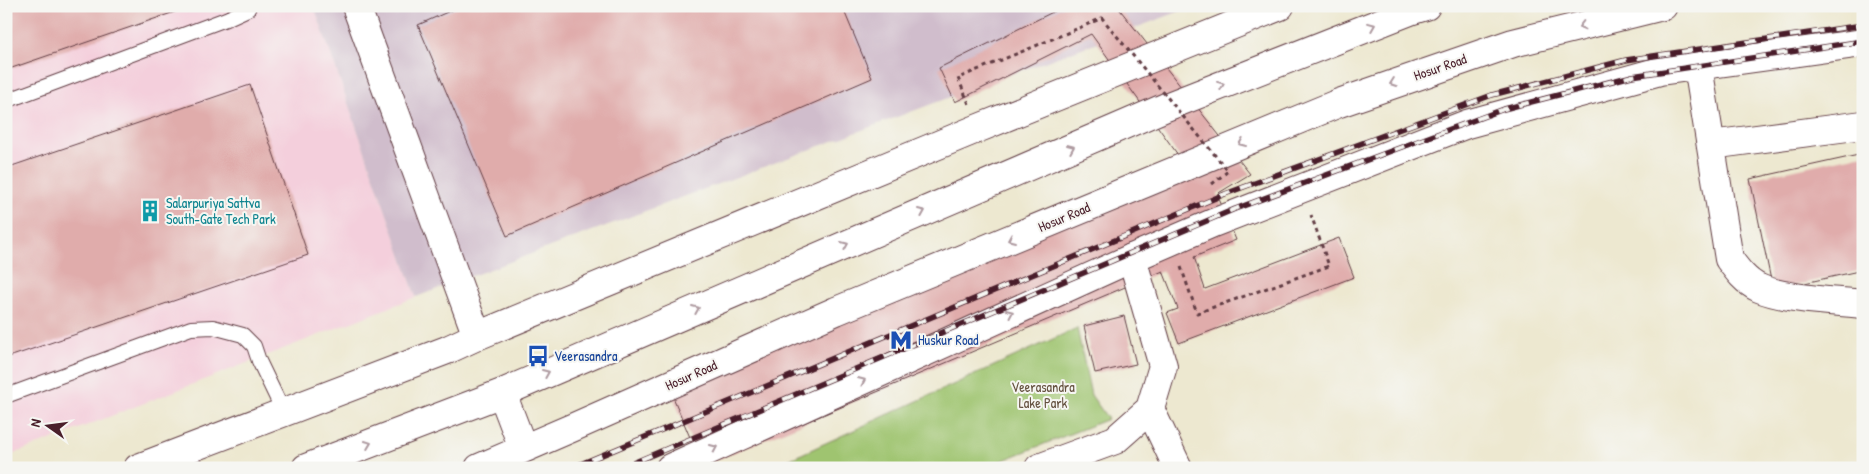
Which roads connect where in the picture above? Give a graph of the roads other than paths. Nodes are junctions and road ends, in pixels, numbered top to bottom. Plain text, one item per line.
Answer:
1 (249, 6) edge
2 (356, 6) edge
3 (1280, 6) edge
4 (1426, 6) edge
5 (1663, 6) edge
6 (1863, 43) edge
7 (1698, 66) junction
8 (6, 101) edge
9 (1863, 125) edge
10 (1711, 145) junction
11 (1132, 258) junction
12 (1863, 304) edge
13 (477, 336) junction
14 (502, 393) junction
15 (6, 396) edge
16 (1150, 409) junction
17 (284, 414) junction
18 (523, 448) junction
19 (138, 468) edge
20 (306, 468) edge
21 (479, 468) edge
22 (670, 468) edge
23 (1040, 468) edge
24 (1178, 468) edge

1 - 8 lane
2 - 13 main road
3 - 13 main road
14 -> 4 main road
5 -> 18 main road, Hosur Road
6 - 7 main road
7 - 10 main road
7 - 11 main road
9 - 10 main road
10 - 12 main road
11 - 16 main road
22 -> 11 main road
13 - 17 main road
14 - 18 main road
20 -> 14 main road
15 - 17 lane
16 - 23 main road
16 - 24 main road
17 - 19 main road
18 - 21 main road, Hosur Road

